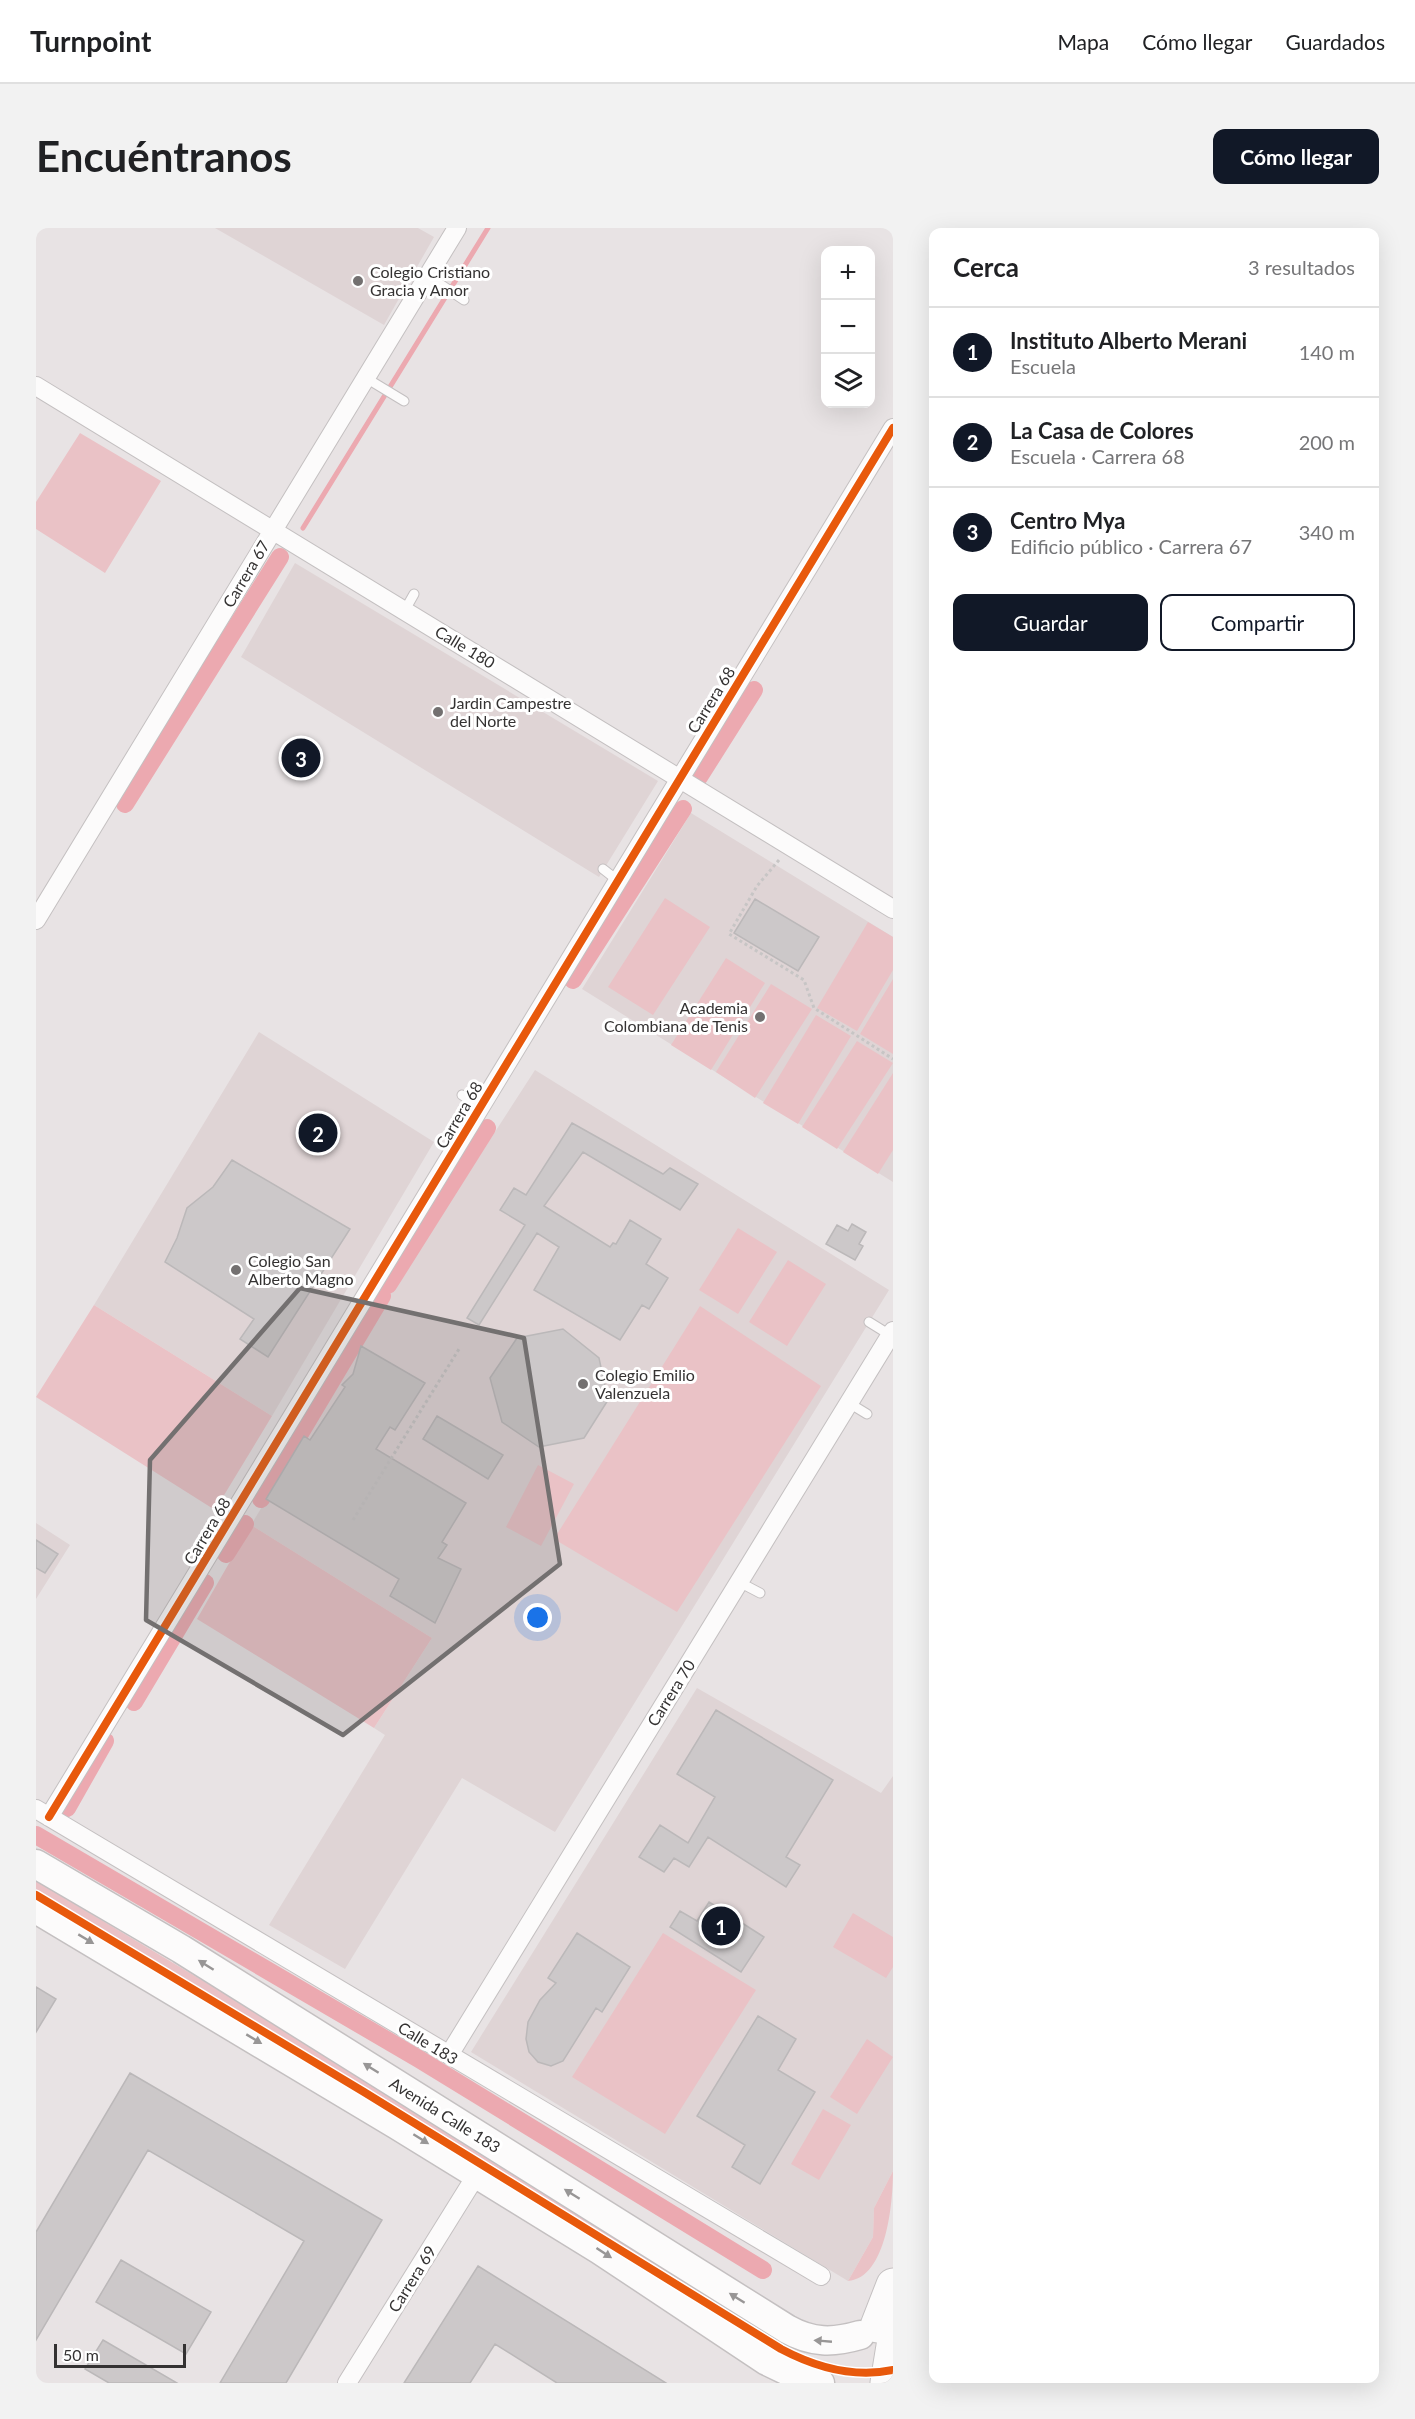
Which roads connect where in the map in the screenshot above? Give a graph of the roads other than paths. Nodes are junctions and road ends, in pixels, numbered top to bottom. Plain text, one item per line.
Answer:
1 (457, 228) edge
2 (428, 276) junction
3 (464, 300) dead end
4 (369, 380) junction
5 (36, 386) edge
6 (404, 401) dead end
7 (893, 428) edge
8 (273, 530) junction
9 (679, 777) junction
10 (893, 909) edge
11 (36, 920) edge
12 (462, 1095) dead end
13 (480, 1107) junction
14 (869, 1322) dead end
15 (892, 1333) edge
16 (849, 1403) junction
17 (867, 1414) dead end
18 (739, 1582) junction
19 (760, 1593) dead end
20 (42, 1813) edge
21 (36, 1864) edge
22 (36, 1909) edge
23 (449, 2055) junction
24 (477, 2174) junction
25 (821, 2276) dead end
26 (893, 2285) edge
27 (881, 2330) edge
28 (778, 2367) junction
29 (347, 2383) edge
30 (804, 2383) edge
31 (820, 2383) edge
32 (887, 2383) edge

1 - 2 street, Carrera 67
2 - 3 lane
2 - 4 street, Carrera 67
4 - 6 lane
4 - 8 street, Carrera 67
5 - 8 street, Calle 180
7 - 9 street, Carrera 68
8 - 9 street, Calle 180
8 - 11 street, Carrera 67
9 - 10 street, Calle 180
9 - 13 street, Carrera 68
12 - 13 lane
13 - 20 street, Carrera 68
14 - 15 lane
15 - 16 street, Carrera 70
16 - 17 lane
16 - 18 street, Carrera 70
18 - 19 lane
18 - 23 street, Carrera 70
20 - 23 street, Calle 183
27 -> 21 main road, Avenida Calle 183
22 -> 24 main road, Avenida Calle 183
23 - 25 street, Calle 183
24 -> 28 main road, Avenida Calle 183
24 - 29 street, Carrera 69
26 - 27 highway
27 - 32 highway
28 - 30 main road
28 - 31 main road, Avenida Calle 183

